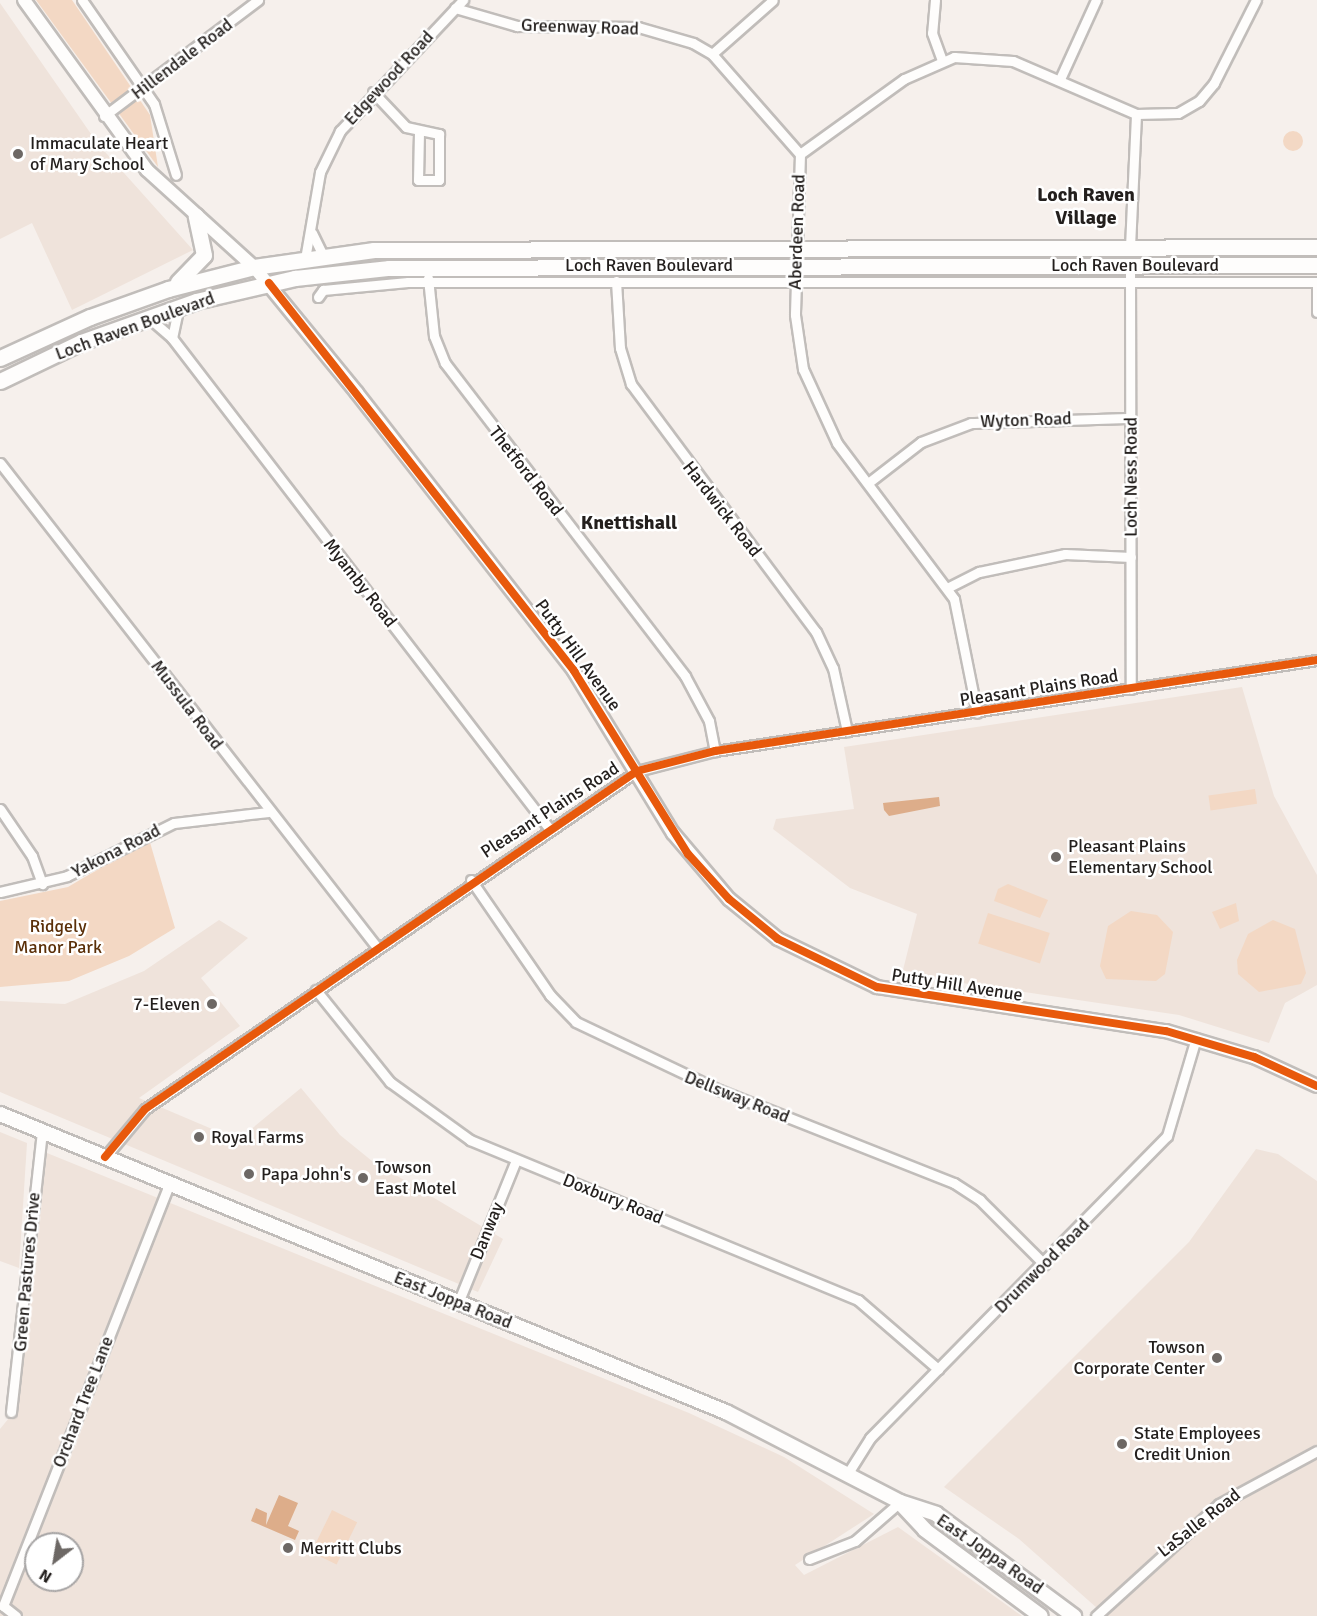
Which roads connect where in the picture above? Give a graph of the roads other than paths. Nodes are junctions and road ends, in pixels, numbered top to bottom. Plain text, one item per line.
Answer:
1 (24, 0) edge
2 (82, 0) edge
3 (258, 0) edge
4 (463, 0) edge
5 (773, 0) edge
6 (935, 0) edge
7 (1096, 0) edge
8 (1256, 0) edge
9 (455, 8) junction
10 (712, 54) junction
11 (942, 60) junction
12 (1060, 79) junction
13 (143, 88) junction
14 (373, 92) junction
15 (1136, 114) junction
16 (104, 116) junction
17 (419, 133) junction
18 (800, 154) junction
19 (176, 176) dead end
20 (196, 216) junction
21 (312, 233) junction
22 (796, 247) junction
23 (1130, 247) junction
24 (1317, 247) edge
25 (323, 256) junction
26 (304, 259) junction
27 (1317, 265) edge
28 (428, 266) junction
29 (1130, 266) junction
30 (254, 267) junction
31 (795, 273) junction
32 (616, 281) junction
33 (428, 282) junction
34 (1130, 282) junction
35 (1317, 282) edge
36 (269, 283) junction
37 (168, 289) junction
38 (318, 297) dead end
39 (179, 306) junction
40 (1317, 312) edge
41 (148, 317) junction
42 (172, 338) junction
43 (0, 358) edge
44 (0, 381) edge
45 (1130, 418) junction
46 (0, 463) edge
47 (868, 483) junction
48 (1131, 557) junction
49 (947, 588) junction
50 (1317, 660) edge
51 (1131, 689) junction
52 (976, 713) junction
53 (847, 731) junction
54 (715, 751) junction
55 (637, 771) junction
56 (0, 809) edge
57 (268, 812) junction
58 (549, 827) junction
59 (471, 880) junction
60 (42, 884) junction
61 (0, 892) edge
62 (376, 945) junction
63 (316, 990) junction
64 (1196, 1038) junction
65 (1317, 1086) edge
66 (0, 1114) edge
67 (42, 1131) junction
68 (105, 1157) junction
69 (516, 1160) junction
70 (169, 1184) junction
71 (1044, 1264) junction
72 (458, 1303) junction
73 (938, 1369) junction
74 (11, 1412) dead end
75 (1317, 1451) edge
76 (848, 1473) junction
77 (900, 1502) junction
78 (809, 1559) dead end
79 (16, 1616) edge
80 (1041, 1616) edge
81 (1074, 1616) edge
82 (1096, 1616) edge

1 - 16 street, Putty Hill Avenue
2 - 13 street
3 - 13 street, Hillendale Road
4 - 9 street, Edgewood Road
5 - 10 street
6 - 11 street
7 - 12 street
8 - 15 street, Aberdeen Road
9 - 10 street, Greenway Road
9 - 14 street, Edgewood Road
10 - 18 street, Greenway Road
11 - 12 street, Aberdeen Road
11 - 18 street, Aberdeen Road
12 - 15 street, Aberdeen Road
13 - 16 street, Hillendale Road
13 - 19 street
14 - 17 street
14 - 21 street, Edgewood Road
15 - 23 street
16 - 20 street, Putty Hill Avenue
17 - 17 street
18 - 22 street, Aberdeen Road
20 - 30 street, Putty Hill Avenue
20 - 37 main road
21 - 25 street
21 - 26 street, Edgewood Road
22 - 23 main road, Loch Raven Boulevard
22 - 25 main road, Loch Raven Boulevard
22 - 31 street, Aberdeen Road
23 - 24 main road, Loch Raven Boulevard
23 - 29 main road
25 - 26 main road, Loch Raven Boulevard
26 - 30 main road, Loch Raven Boulevard
27 - 29 main road, Loch Raven Boulevard
28 - 31 main road, Loch Raven Boulevard
28 - 33 street, Thetford Road
28 - 36 main road, Loch Raven Boulevard
29 - 31 main road, Loch Raven Boulevard
29 - 34 street, Loch Ness Road
30 - 36 street, Putty Hill Avenue
30 - 37 main road, Loch Raven Boulevard
31 - 32 street, Loch Raven Boulevard
31 - 34 street, Loch Raven Boulevard
31 - 47 street, Aberdeen Road
32 - 33 street, Loch Raven Boulevard
32 - 53 street, Hardwick Road
33 - 38 street, Loch Raven Boulevard
33 - 54 street, Thetford Road
34 - 35 street, Loch Raven Boulevard
34 - 45 street, Loch Ness Road
35 - 40 street
36 - 39 main road, Loch Raven Boulevard
36 - 55 street, Putty Hill Avenue
37 - 43 main road, Loch Raven Boulevard
39 - 41 main road, Loch Raven Boulevard
39 - 42 street
41 - 42 street, Myamby Road
41 - 44 main road, Loch Raven Boulevard
42 - 58 street, Myamby Road
45 - 47 street, Wyton Road
45 - 48 street, Loch Ness Road
46 - 57 street, Mussula Road
47 - 49 street, Aberdeen Road
48 - 49 street
48 - 51 street, Loch Ness Road
49 - 52 street, Aberdeen Road
50 - 51 street, Pleasant Plains Road
51 - 52 street, Pleasant Plains Road
52 - 53 street, Pleasant Plains Road
53 - 54 street, Pleasant Plains Road
54 - 55 street, Pleasant Plains Road
55 - 58 street, Pleasant Plains Road
55 - 64 street, Putty Hill Avenue
56 - 60 street
57 - 60 street, Yakona Road
57 - 62 street, Mussula Road
58 - 59 street, Pleasant Plains Road
59 - 62 street, Pleasant Plains Road
59 - 71 street, Dellsway Road
60 - 61 street, Yakona Road
62 - 63 street, Pleasant Plains Road
63 - 68 street, Pleasant Plains Road
63 - 69 street, Doxbury Road
64 - 65 street, Putty Hill Avenue
64 - 71 street, Drumwood Road
66 - 67 main road, East Joppa Road
67 - 68 main road, East Joppa Road
67 - 74 street, Green Pastures Drive
68 - 70 main road, East Joppa Road
69 - 72 street, Danway
69 - 73 street, Doxbury Road
70 - 72 main road, East Joppa Road
70 - 79 street, Orchard Tree Lane
71 - 73 street, Drumwood Road
72 - 76 main road, East Joppa Road
73 - 76 street, Drumwood Road
75 - 82 street, LaSalle Road
76 - 77 main road, East Joppa Road
77 - 78 street
77 - 80 main road, East Joppa Road
77 - 81 main road, East Joppa Road

